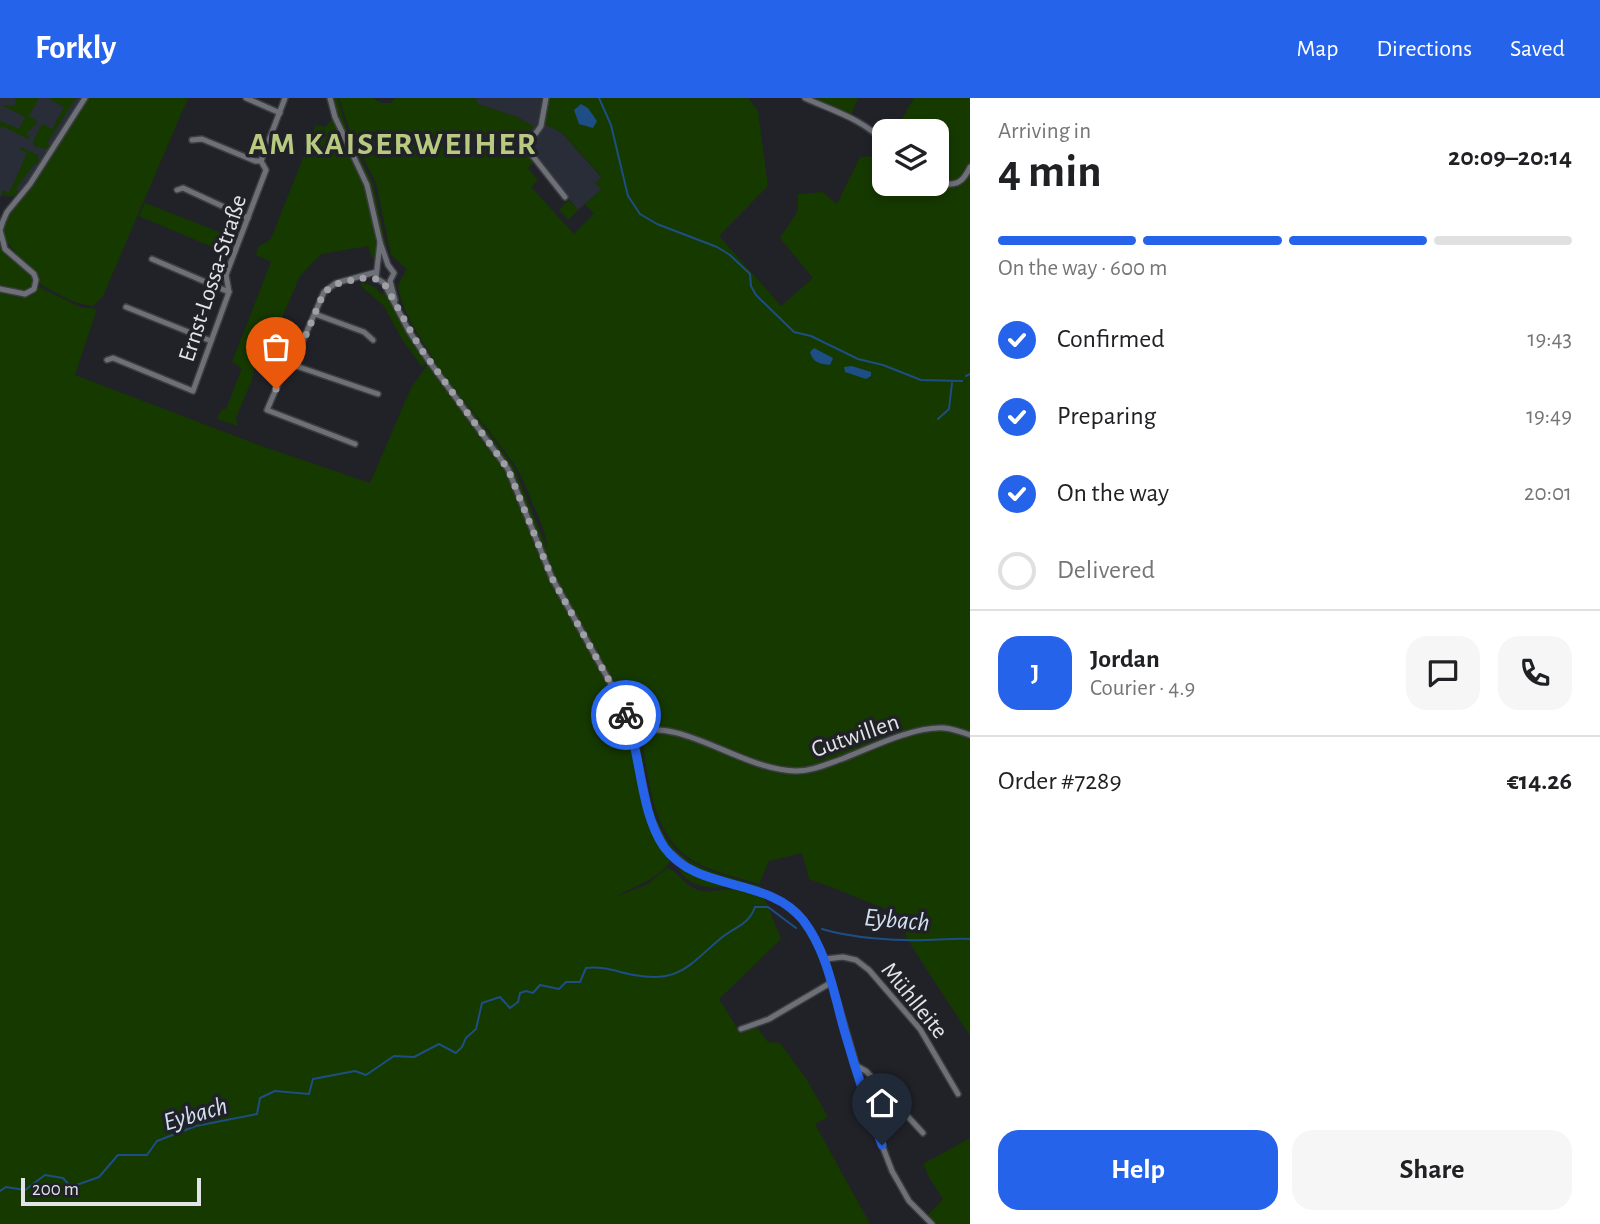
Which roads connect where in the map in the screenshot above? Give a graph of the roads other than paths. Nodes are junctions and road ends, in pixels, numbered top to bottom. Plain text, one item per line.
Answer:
1 (85, 98) edge
2 (246, 98) edge
3 (285, 98) edge
4 (330, 98) edge
5 (546, 98) edge
6 (805, 98) edge
7 (280, 113) junction
8 (872, 130) edge
9 (192, 140) dead end
10 (261, 161) junction
11 (970, 167) edge
12 (949, 184) edge
13 (177, 190) dead end
14 (565, 197) dead end
15 (248, 218) junction
16 (380, 242) junction
17 (152, 259) dead end
18 (388, 265) junction
19 (377, 269) junction
20 (361, 278) junction
21 (377, 279) junction
22 (387, 282) junction
23 (0, 289) edge
24 (229, 292) junction
25 (126, 307) dead end
26 (315, 314) junction
27 (373, 340) dead end
28 (211, 341) junction
29 (107, 360) dead end
30 (291, 362) junction
31 (378, 394) dead end
32 (355, 444) dead end
33 (632, 733) junction
34 (970, 735) edge
35 (825, 960) junction
36 (832, 982) junction
37 (741, 1029) dead end
38 (855, 1065) junction
39 (958, 1094) dead end
40 (923, 1133) dead end
41 (932, 1224) edge

1 - 23 street
2 - 7 street
3 - 7 street, Ernst-Lossa-Straße
4 - 16 street
5 - 14 street
6 - 8 street
7 - 10 street, Ernst-Lossa-Straße
9 - 10 street
10 - 15 street, Ernst-Lossa-Straße
11 - 12 street
13 - 15 street
15 - 24 street, Ernst-Lossa-Straße
16 - 18 street
16 - 19 street
17 - 24 street
18 - 19 street
18 - 22 street
19 - 20 street
19 - 21 street
20 - 21 street
20 - 26 street
21 - 22 street
22 - 33 street
24 - 28 street, Ernst-Lossa-Straße
25 - 28 street
26 - 27 street
26 - 30 street
28 - 29 street, Ernst-Lossa-Straße
30 - 31 street
30 - 32 street
33 - 34 street, Gutwillen
33 - 35 street
35 - 36 street
35 - 39 street, Mühlleite
36 - 37 street
36 - 38 street
38 - 40 street
38 - 41 street

